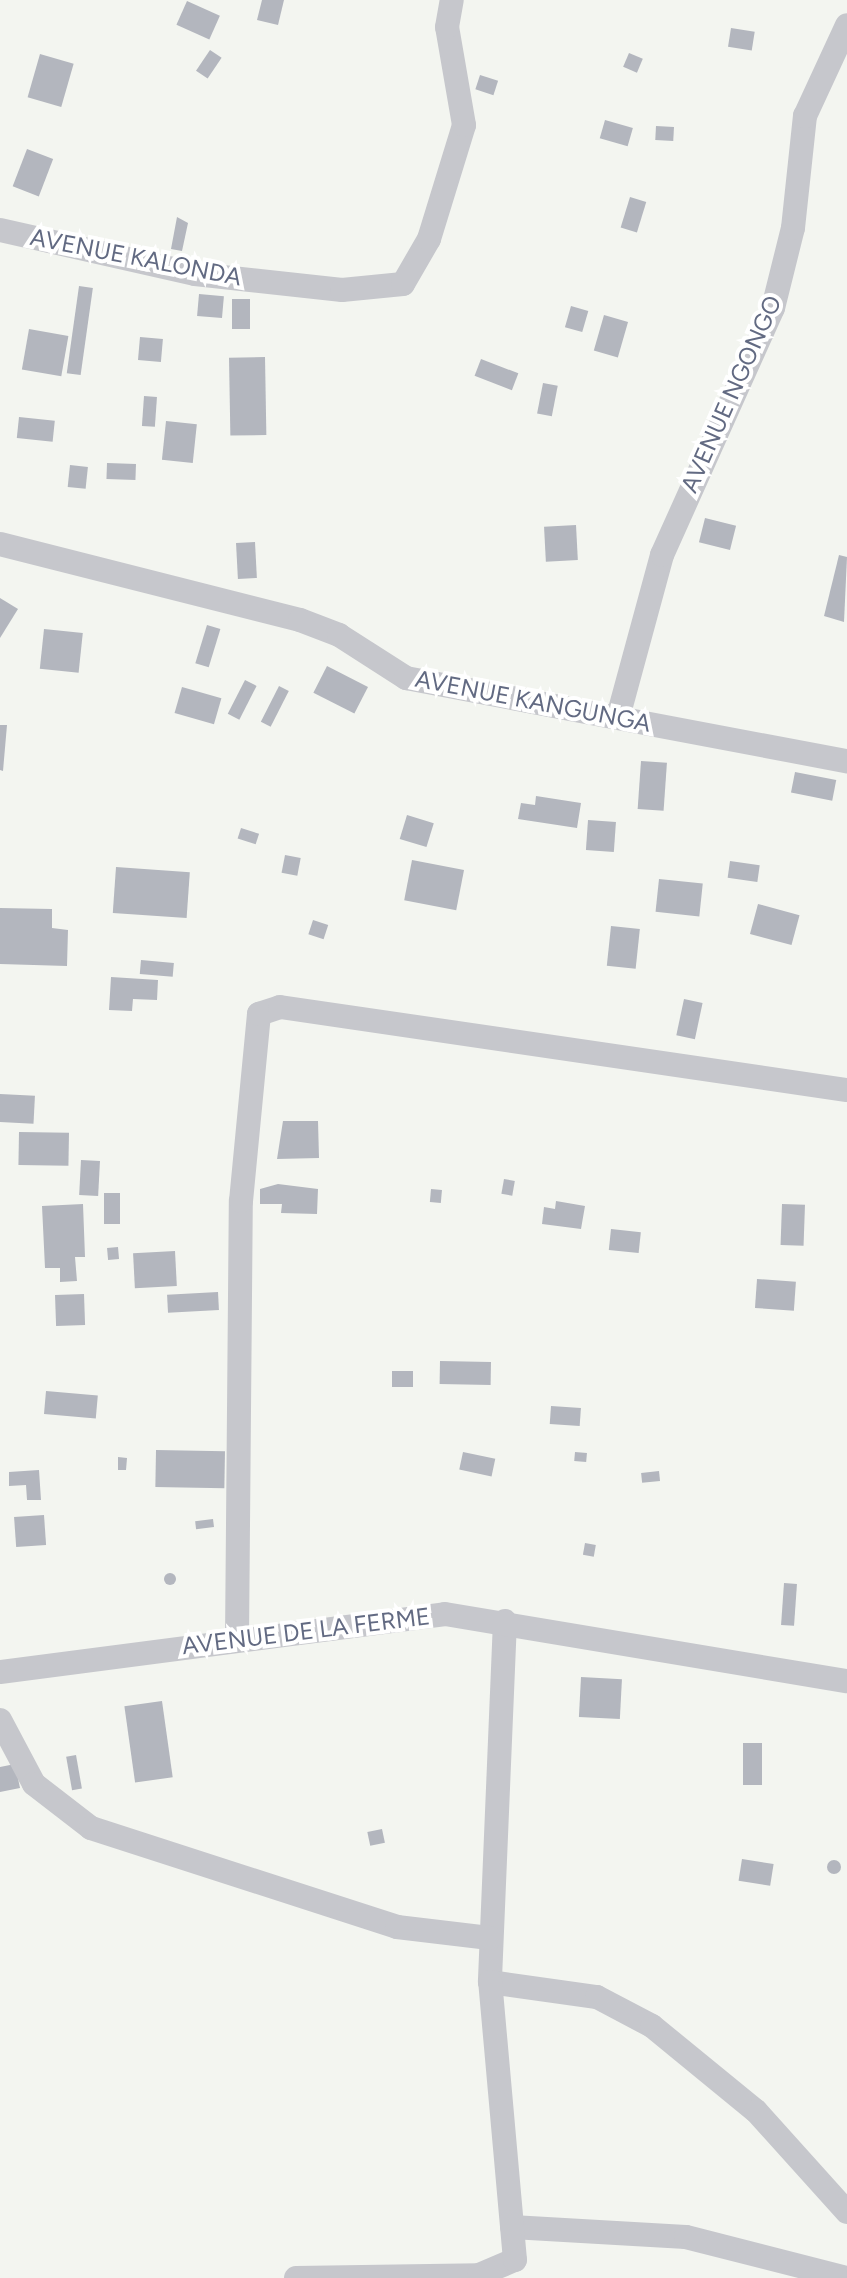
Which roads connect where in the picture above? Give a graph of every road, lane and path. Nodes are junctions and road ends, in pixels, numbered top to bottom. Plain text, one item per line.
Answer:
1 (452, 0) edge
2 (847, 25) edge
3 (0, 230) edge
4 (0, 544) edge
5 (618, 717) junction
6 (847, 761) edge
7 (847, 1090) edge
8 (505, 1621) junction
9 (237, 1639) junction
10 (0, 1672) edge
11 (847, 1681) edge
12 (0, 1720) edge
13 (489, 1938) junction
14 (490, 1982) junction
15 (847, 2212) edge
16 (512, 2227) junction
17 (296, 2278) edge
18 (847, 2278) edge

1 - 3 street, AVENUE KALONDA
2 - 5 street, AVENUE NGONGO
4 - 5 street, AVENUE KANGUNGA
5 - 6 street, AVENUE KANGUNGA
7 - 9 street
8 - 9 street, AVENUE DE LA FERME
8 - 11 street, AVENUE DE LA FERME
8 - 13 street
9 - 10 street, AVENUE DE LA FERME
12 - 13 street
13 - 14 street
14 - 15 street
14 - 16 street
16 - 17 street
16 - 18 street

